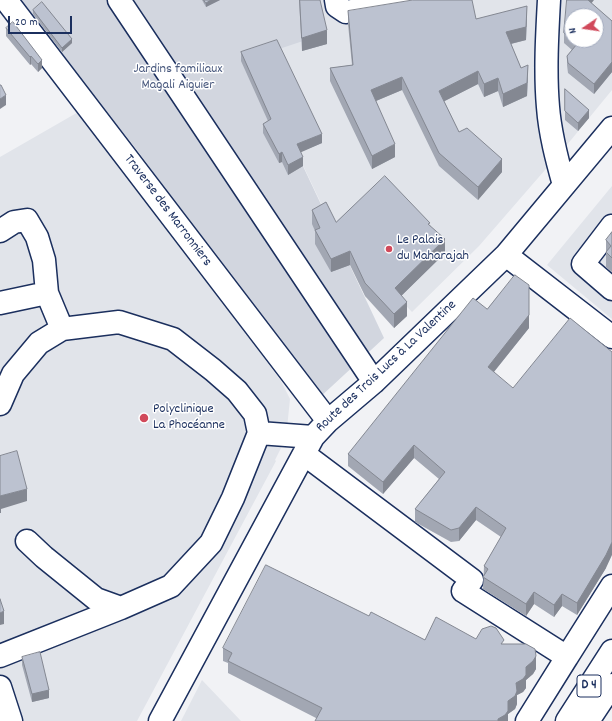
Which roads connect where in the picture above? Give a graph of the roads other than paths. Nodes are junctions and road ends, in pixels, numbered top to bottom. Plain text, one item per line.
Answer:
1 (6, 0) edge
2 (119, 0) edge
3 (336, 0) edge
4 (415, 0) edge
5 (549, 0) edge
6 (612, 128) edge
7 (564, 185) junction
8 (612, 226) edge
9 (0, 231) edge
10 (506, 254) junction
11 (612, 289) edge
12 (47, 293) junction
13 (0, 303) edge
14 (62, 329) junction
15 (612, 337) edge
16 (374, 382) junction
17 (0, 404) edge
18 (328, 421) junction
19 (259, 433) junction
20 (308, 446) junction
21 (27, 541) dead end
22 (612, 586) edge
23 (121, 608) junction
24 (612, 651) edge
25 (0, 656) edge
26 (566, 657) junction
27 (612, 685) edge
28 (0, 687) edge
29 (598, 713) edge
30 (11, 721) edge
31 (160, 721) edge
32 (527, 721) edge
33 (567, 721) edge

1 - 18 street, Traverse des Marronniers
2 - 16 street
3 - 4 street
5 - 7 street
6 - 7 street, Route des Trois Lucs à La Valentine
7 - 10 street, Route des Trois Lucs à La Valentine
8 - 11 street
9 - 12 street
10 - 15 street
10 - 16 street, Route des Trois Lucs à La Valentine
12 - 13 street
12 - 14 street
14 - 17 street
14 - 19 street
16 - 18 street, Route des Trois Lucs à La Valentine
18 - 20 street, Route des Trois Lucs à La Valentine
19 - 20 street
19 - 23 street
20 - 26 street
20 - 31 street, Route des Trois Lucs à La Valentine
21 - 23 street
22 - 26 street
23 - 25 street
24 - 33 street, D 4
26 - 32 street
27 - 29 street, D 4
28 - 30 street

